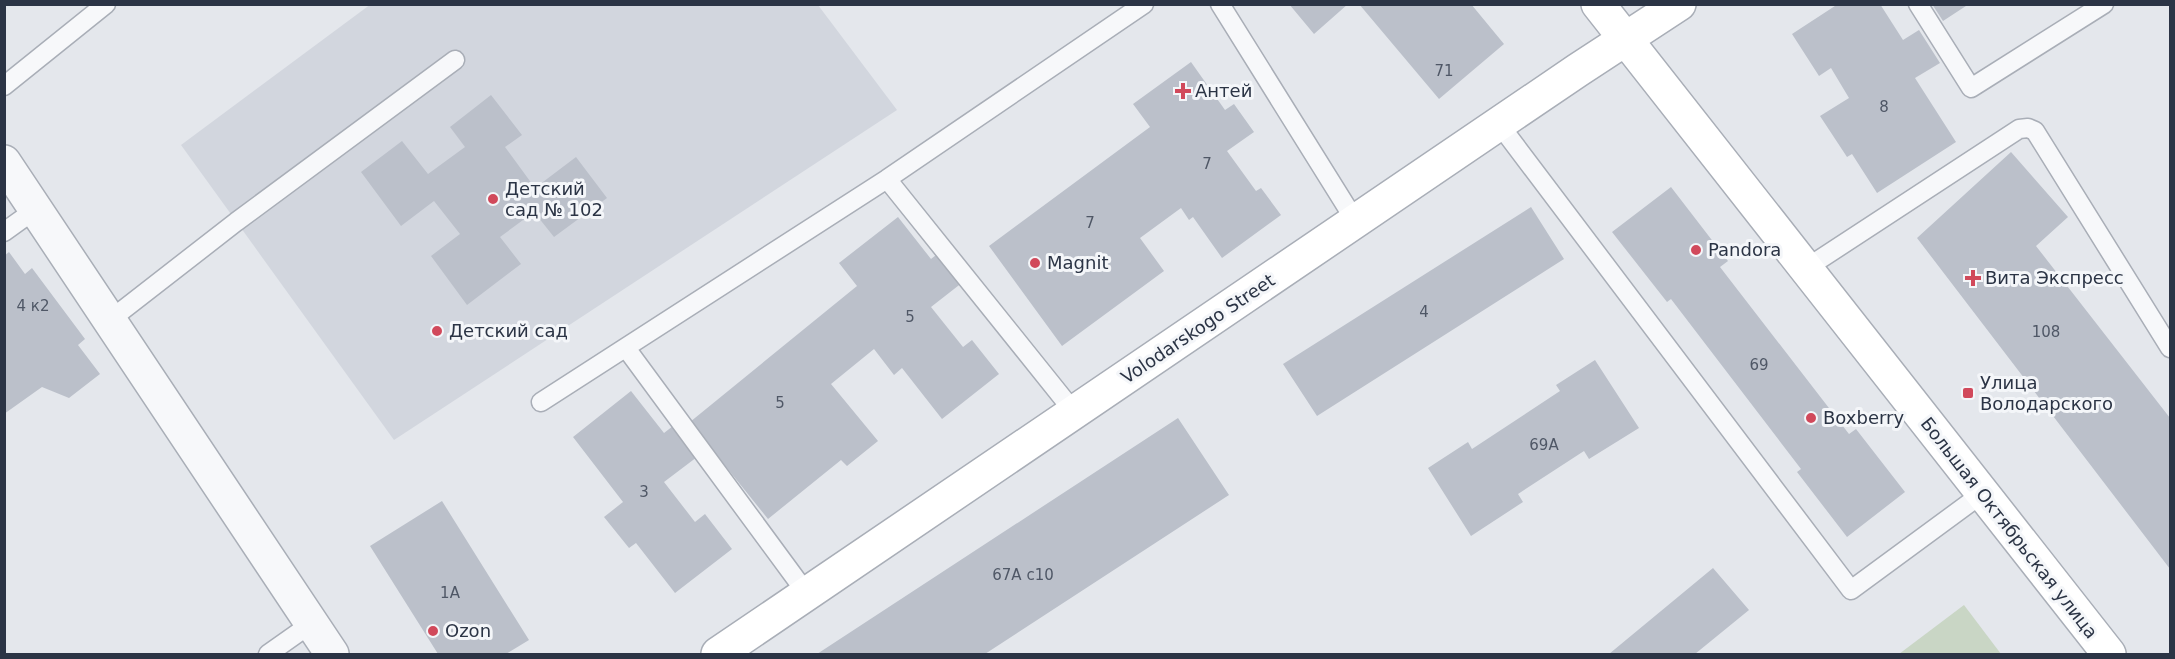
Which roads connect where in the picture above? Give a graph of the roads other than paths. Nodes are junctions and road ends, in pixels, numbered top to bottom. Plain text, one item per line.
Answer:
1 (106, 4) edge
2 (1144, 4) edge
3 (1220, 4) edge
4 (1598, 4) edge
5 (1679, 4) edge
6 (1918, 4) edge
7 (2104, 4) edge
8 (1625, 39) junction
9 (455, 60) dead end
10 (4, 86) edge
11 (1499, 124) junction
12 (4, 162) edge
13 (887, 179) junction
14 (36, 209) junction
15 (1356, 222) junction
16 (4, 232) edge
17 (1805, 269) junction
18 (110, 320) junction
19 (2164, 323) edge
20 (626, 348) junction
21 (2170, 348) edge
22 (541, 402) dead end
23 (1074, 412) junction
24 (1983, 493) junction
25 (807, 594) junction
26 (312, 623) junction
27 (268, 654) edge
28 (332, 654) edge
29 (718, 654) edge
30 (2109, 654) edge

1 - 10 lane
2 - 13 lane
3 - 15 lane
4 - 8 street, Большая Октябрьская улица
5 - 8 street, Volodarskogo Street
6 - 7 lane
8 - 11 street, Volodarskogo Street
8 - 17 street, Большая Октябрьская улица
9 - 18 lane
11 - 15 street, Volodarskogo Street
11 - 24 lane
12 - 14 street
13 - 20 lane
13 - 23 lane
14 - 16 lane
14 - 18 street
15 - 23 street, Volodarskogo Street
17 - 19 lane
17 - 24 street, Большая Октябрьская улица
18 - 26 street
19 - 21 lane
20 - 22 lane
20 - 25 lane
23 - 25 street, Volodarskogo Street
24 - 30 street, Большая Октябрьская улица
25 - 29 street, Volodarskogo Street
26 - 27 lane
26 - 28 street

